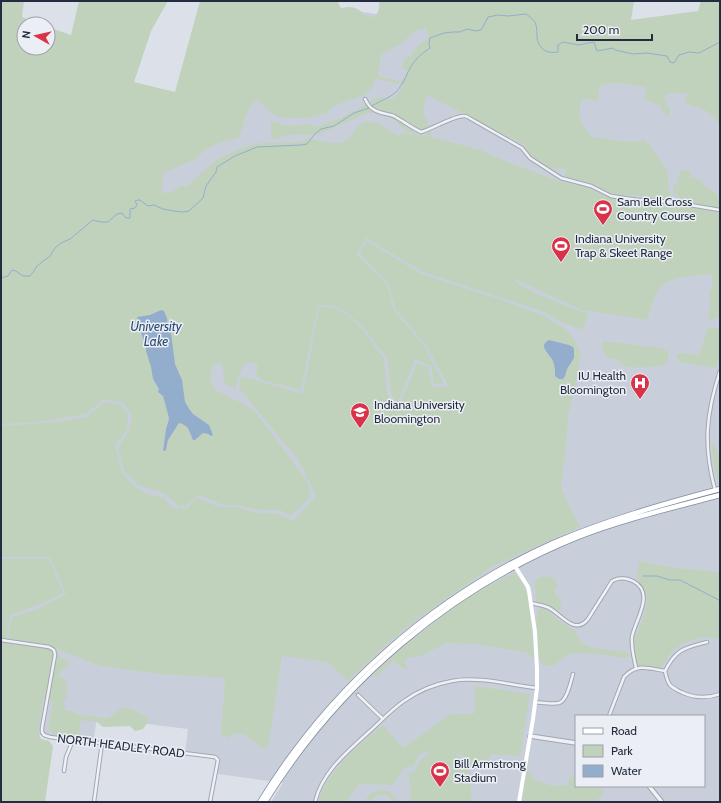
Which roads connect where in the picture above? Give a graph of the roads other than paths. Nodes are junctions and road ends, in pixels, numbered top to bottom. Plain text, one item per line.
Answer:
1 (365, 99) dead end
2 (720, 210) edge
3 (720, 371) edge
4 (718, 490) edge
5 (719, 495) edge
6 (514, 565) junction
7 (531, 603) junction
8 (1, 640) edge
9 (707, 642) dead end
10 (636, 668) junction
11 (665, 671) junction
12 (573, 674) dead end
13 (351, 688) junction
14 (536, 688) junction
15 (720, 694) edge
16 (358, 695) dead end
17 (536, 702) junction
18 (609, 715) edge
19 (383, 719) junction
20 (530, 736) junction
21 (72, 740) junction
22 (575, 742) edge
23 (102, 743) junction
24 (64, 770) dead end
25 (649, 787) edge
26 (94, 802) edge
27 (210, 802) edge
28 (260, 802) edge
29 (265, 802) edge
30 (315, 802) edge
31 (519, 802) edge
32 (662, 802) edge

1 - 2 street
3 - 4 street
4 - 5 street
4 - 6 highway
5 - 6 highway
6 - 7 main road
6 - 13 highway
7 - 10 street
7 - 14 main road
8 - 21 street, NORTH HEADLEY ROAD
9 - 11 street
10 - 11 street
10 - 18 street
11 - 15 street
12 - 17 street
13 - 28 highway
13 - 29 highway
14 - 17 main road
14 - 19 street
16 - 19 street
17 - 20 main road
19 - 30 street
20 - 22 street
20 - 31 main road
21 - 23 street, NORTH HEADLEY ROAD
21 - 24 street
23 - 26 street
23 - 27 street, NORTH HEADLEY ROAD
25 - 32 street

